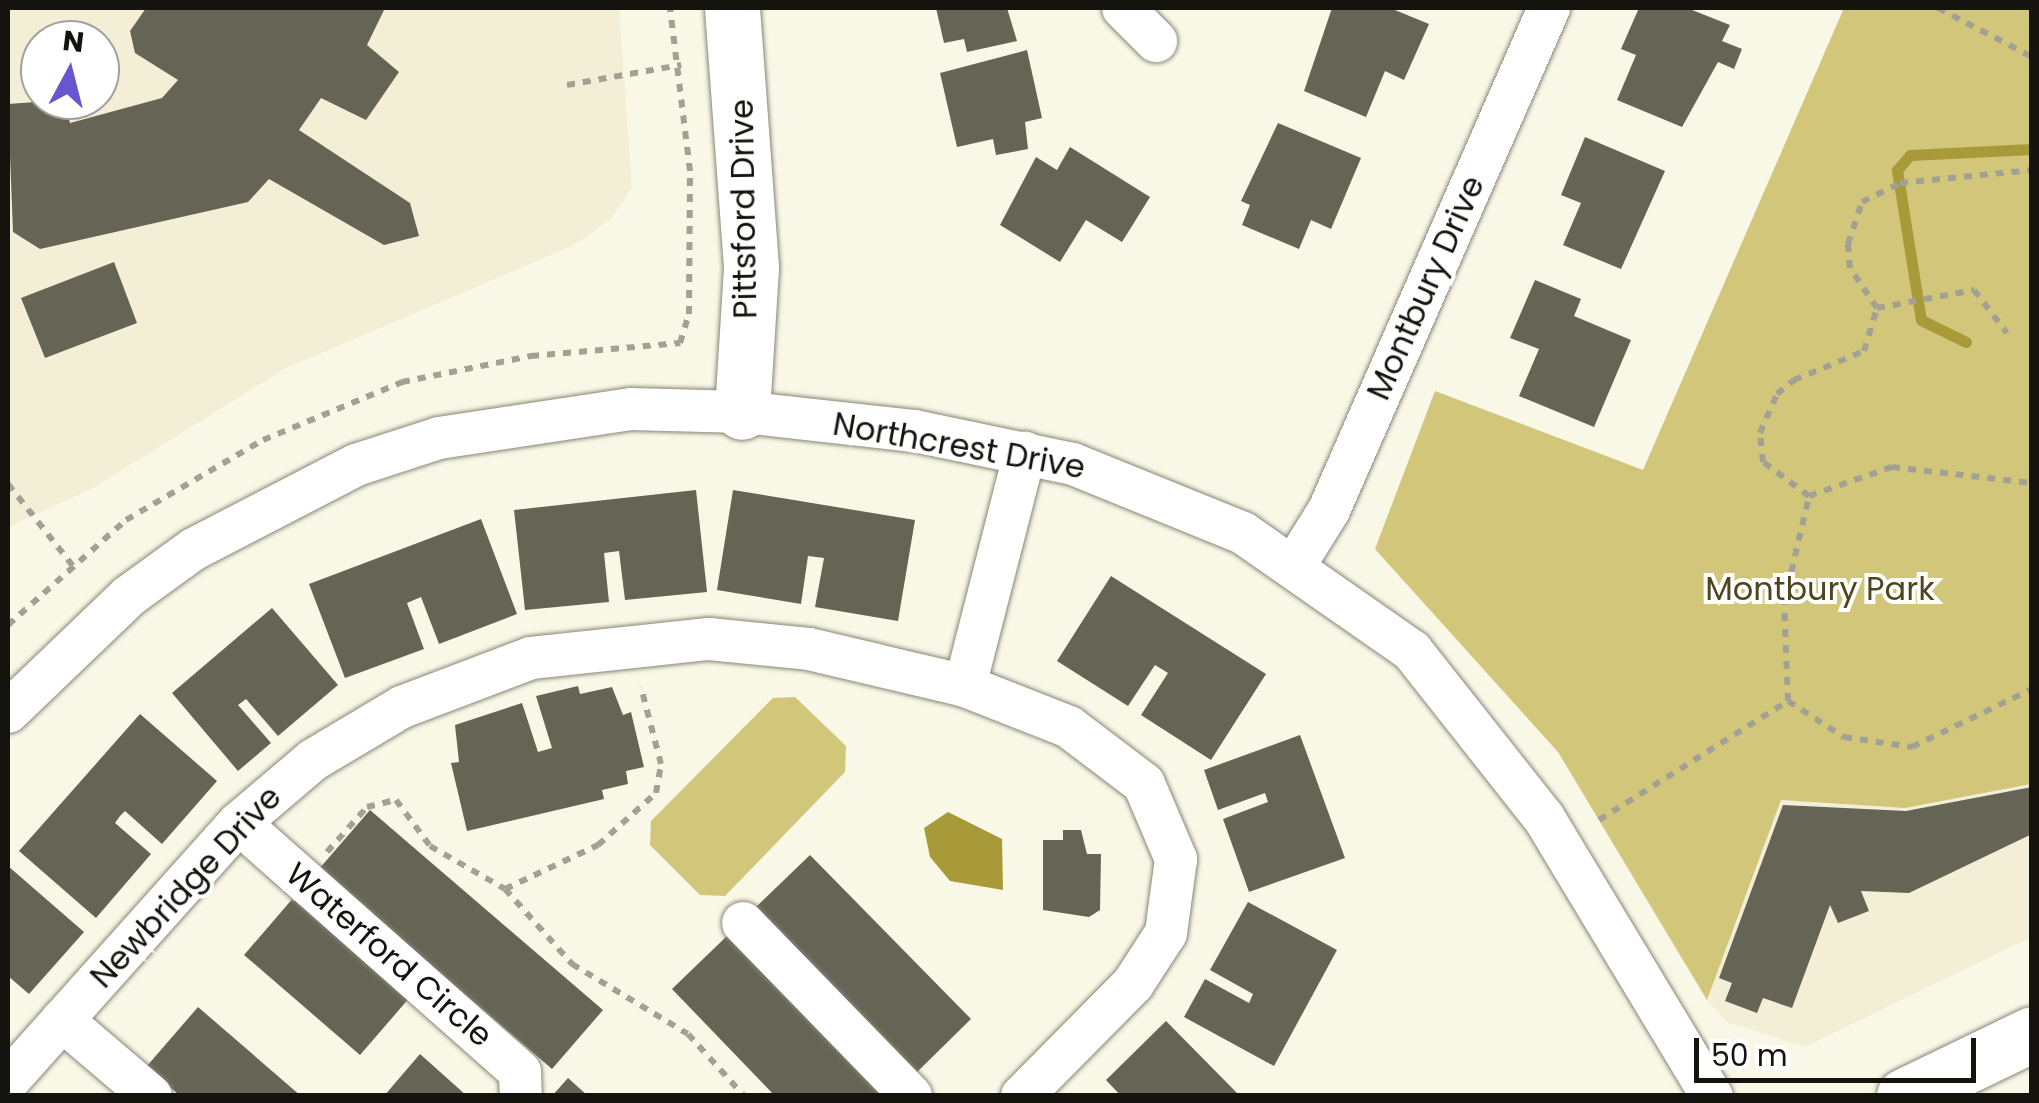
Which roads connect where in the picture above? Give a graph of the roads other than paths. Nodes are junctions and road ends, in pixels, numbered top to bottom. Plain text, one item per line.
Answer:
1 (732, 8) edge
2 (1124, 8) edge
3 (1548, 8) edge
4 (1156, 41) dead end
5 (742, 412) junction
6 (1026, 453) junction
7 (1296, 563) junction
8 (965, 686) junction
9 (8, 712) edge
10 (239, 823) junction
11 (743, 923) dead end
12 (62, 1020) junction
13 (2032, 1034) edge
14 (8, 1081) edge
15 (151, 1096) edge
16 (521, 1096) edge
17 (911, 1096) edge
18 (1022, 1096) edge
19 (1712, 1096) edge
20 (1904, 1096) edge

1 - 5 street, Pittsford Drive
2 - 4 street
3 - 7 street, Montbury Drive
5 - 6 street, Northcrest Drive
5 - 9 street, Northcrest Drive
6 - 7 street, Northcrest Drive
6 - 8 street
7 - 19 street, Northcrest Drive
8 - 10 street, Newbridge Drive
8 - 18 street, Newbridge Drive
10 - 12 street, Newbridge Drive
10 - 16 street, Waterford Circle
11 - 17 street
12 - 14 street, Newbridge Drive
12 - 15 street
13 - 20 street

